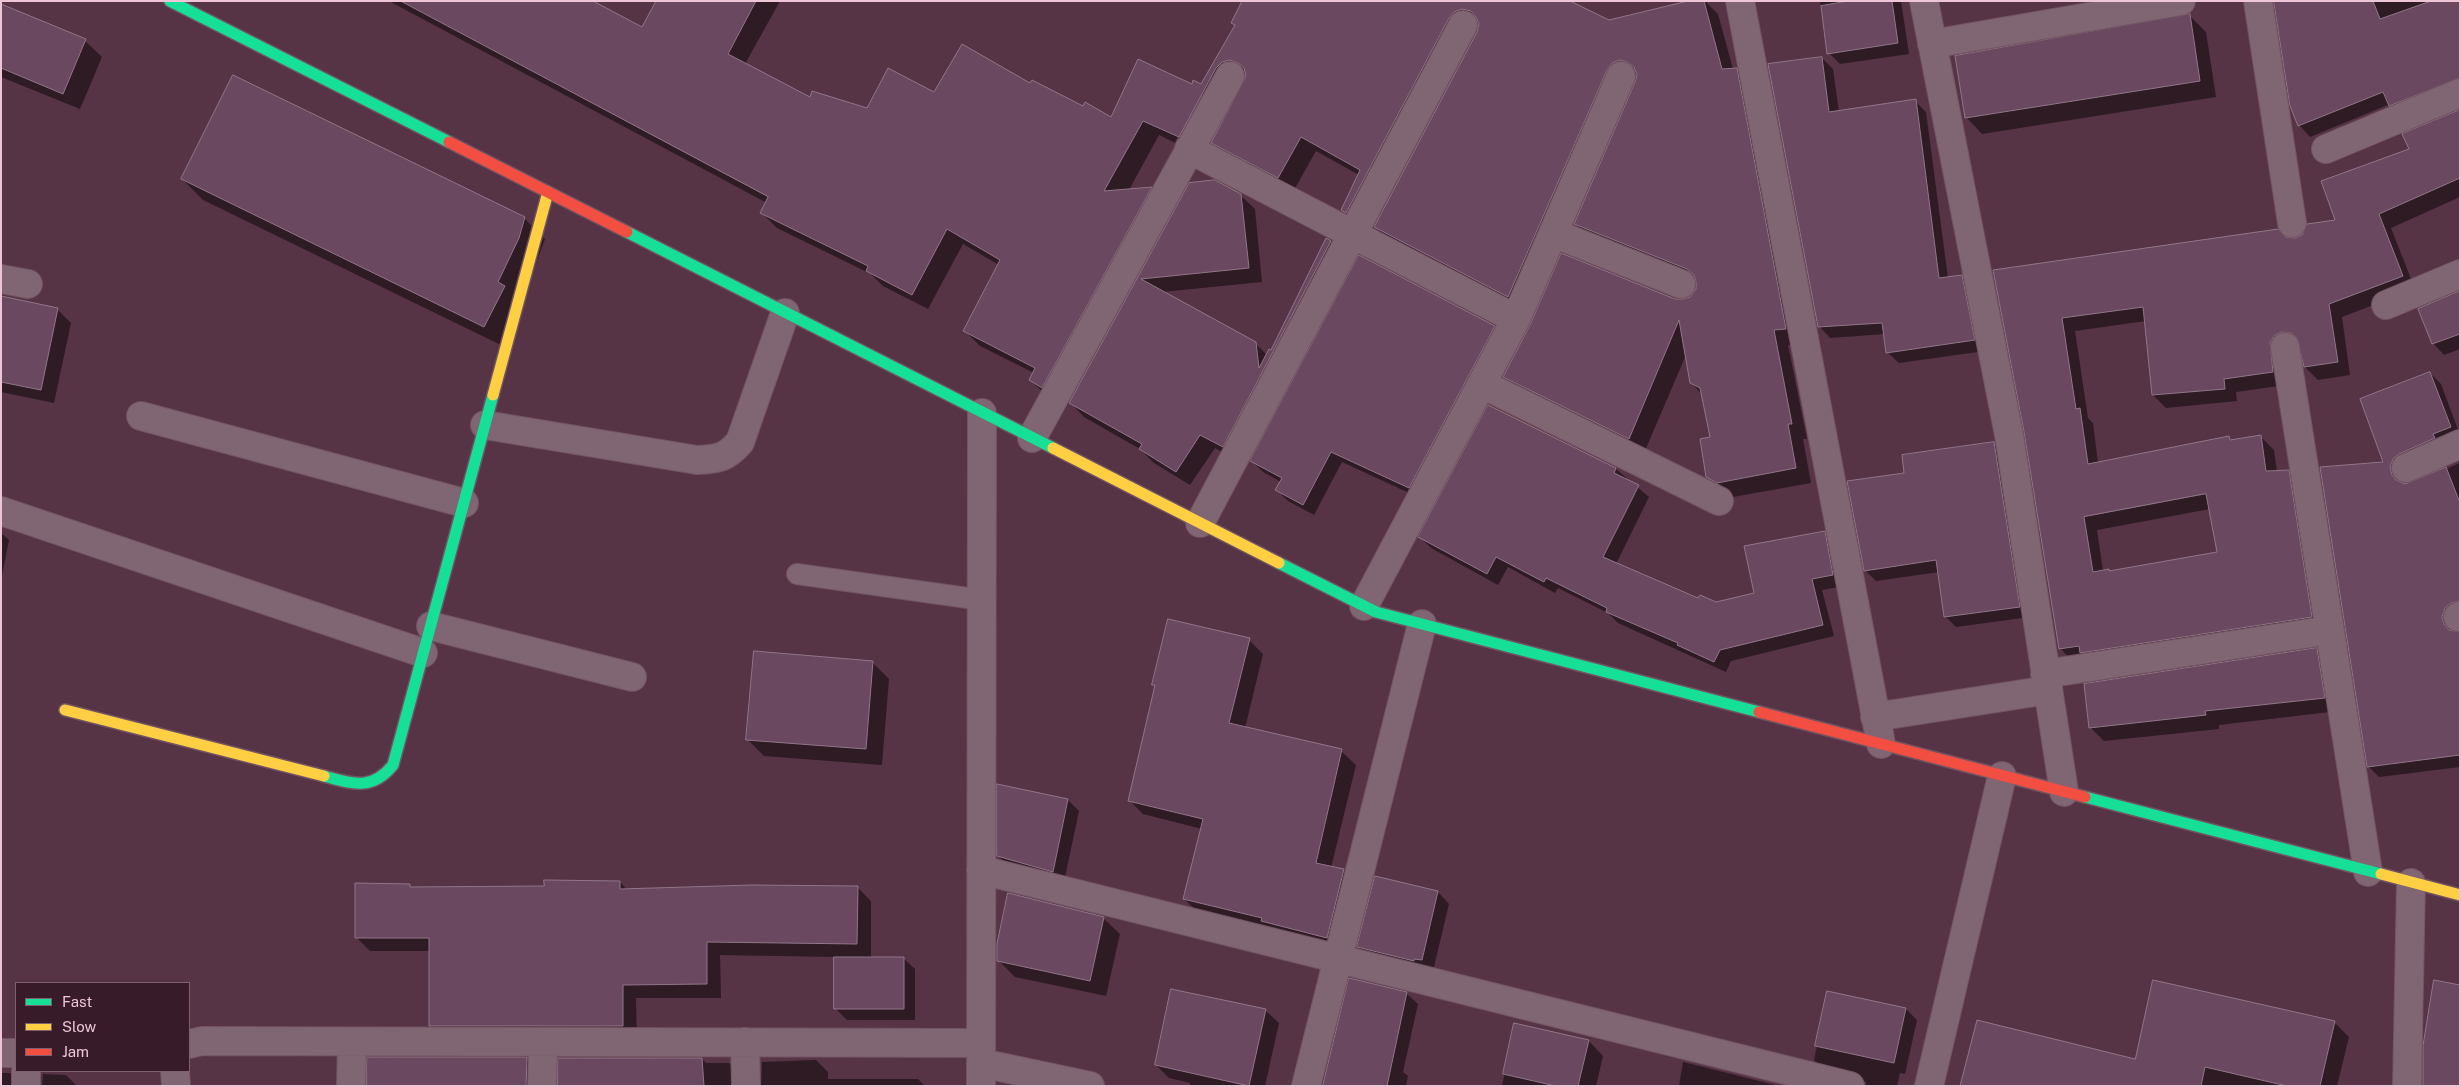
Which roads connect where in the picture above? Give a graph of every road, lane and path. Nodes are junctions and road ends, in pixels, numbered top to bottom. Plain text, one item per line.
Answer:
1 (170, 1) edge
2 (1740, 1) edge
3 (1924, 1) edge
4 (2180, 1) edge
5 (2258, 1) edge
6 (1463, 25) dead end
7 (1932, 44) junction
8 (1230, 76) dead end
9 (1621, 76) dead end
10 (2460, 93) edge
11 (1189, 149) junction
12 (2326, 149) dead end
13 (548, 192) junction
14 (2292, 223) dead end
15 (1553, 233) junction
16 (1353, 234) junction
17 (2460, 274) edge
18 (1, 280) edge
19 (28, 284) dead end
20 (1681, 284) dead end
21 (2386, 305) dead end
22 (785, 313) junction
23 (1516, 320) junction
24 (2285, 347) dead end
25 (1482, 384) junction
26 (982, 413) junction
27 (141, 416) dead end
28 (485, 425) junction
29 (1032, 438) junction
30 (2460, 444) edge
31 (2406, 468) dead end
32 (1719, 501) dead end
33 (464, 503) junction
34 (1, 511) edge
35 (1200, 523) junction
36 (797, 574) dead end
37 (982, 600) junction
38 (1364, 606) junction
39 (1422, 624) junction
40 (431, 626) junction
41 (2330, 630) junction
42 (423, 653) junction
43 (632, 677) dead end
44 (2047, 682) junction
45 (65, 710) dead end
46 (1875, 717) junction
47 (1880, 744) junction
48 (2002, 776) junction
49 (2064, 792) junction
50 (981, 870) junction
51 (2368, 872) junction
52 (2411, 883) junction
53 (2460, 895) edge
54 (1337, 959) junction
55 (352, 1042) junction
56 (543, 1042) junction
57 (746, 1042) junction
58 (190, 1044) edge
59 (1, 1053) edge
60 (15, 1053) edge
61 (981, 1064) edge
62 (26, 1072) edge
63 (175, 1072) edge
64 (26, 1086) edge
65 (176, 1086) edge
66 (351, 1086) edge
67 (542, 1086) edge
68 (746, 1086) edge
69 (1090, 1086) edge
70 (1306, 1086) edge
71 (1850, 1086) edge
72 (1929, 1086) edge
73 (2408, 1086) edge

1 - 13 street
2 - 46 street
3 - 7 street
4 - 7 street
5 - 14 street
6 - 16 street
7 - 44 street
8 - 11 street
9 - 15 street
10 - 12 street
11 - 16 street
11 - 29 street
13 - 22 street
13 - 28 street
15 - 20 street
15 - 23 street
16 - 23 street
16 - 35 street
17 - 21 street
18 - 19 street
22 - 26 street
22 - 28 street
23 - 25 street
24 - 41 street
25 - 32 street
25 - 38 street
26 - 29 street
26 - 37 street
27 - 33 street
28 - 33 street
29 - 35 street
30 - 31 street
33 - 40 street
34 - 42 street
35 - 38 street
36 - 37 lane
37 - 50 street
38 - 39 street
39 - 47 street
39 - 54 street
40 - 42 street
40 - 43 street
41 - 44 street
41 - 51 street
42 - 45 street
44 - 46 street
44 - 49 street
46 - 47 street
47 - 48 street
48 - 49 street
48 - 72 street
49 - 51 street
50 - 54 street
50 - 61 street
51 - 52 street
52 - 53 street
52 - 73 street
54 - 70 street
54 - 71 street
55 - 56 street
55 - 58 street
55 - 66 street
56 - 57 street
56 - 67 street
57 - 61 street
57 - 68 street
59 - 60 street
61 - 69 street
62 - 64 street
63 - 65 street

